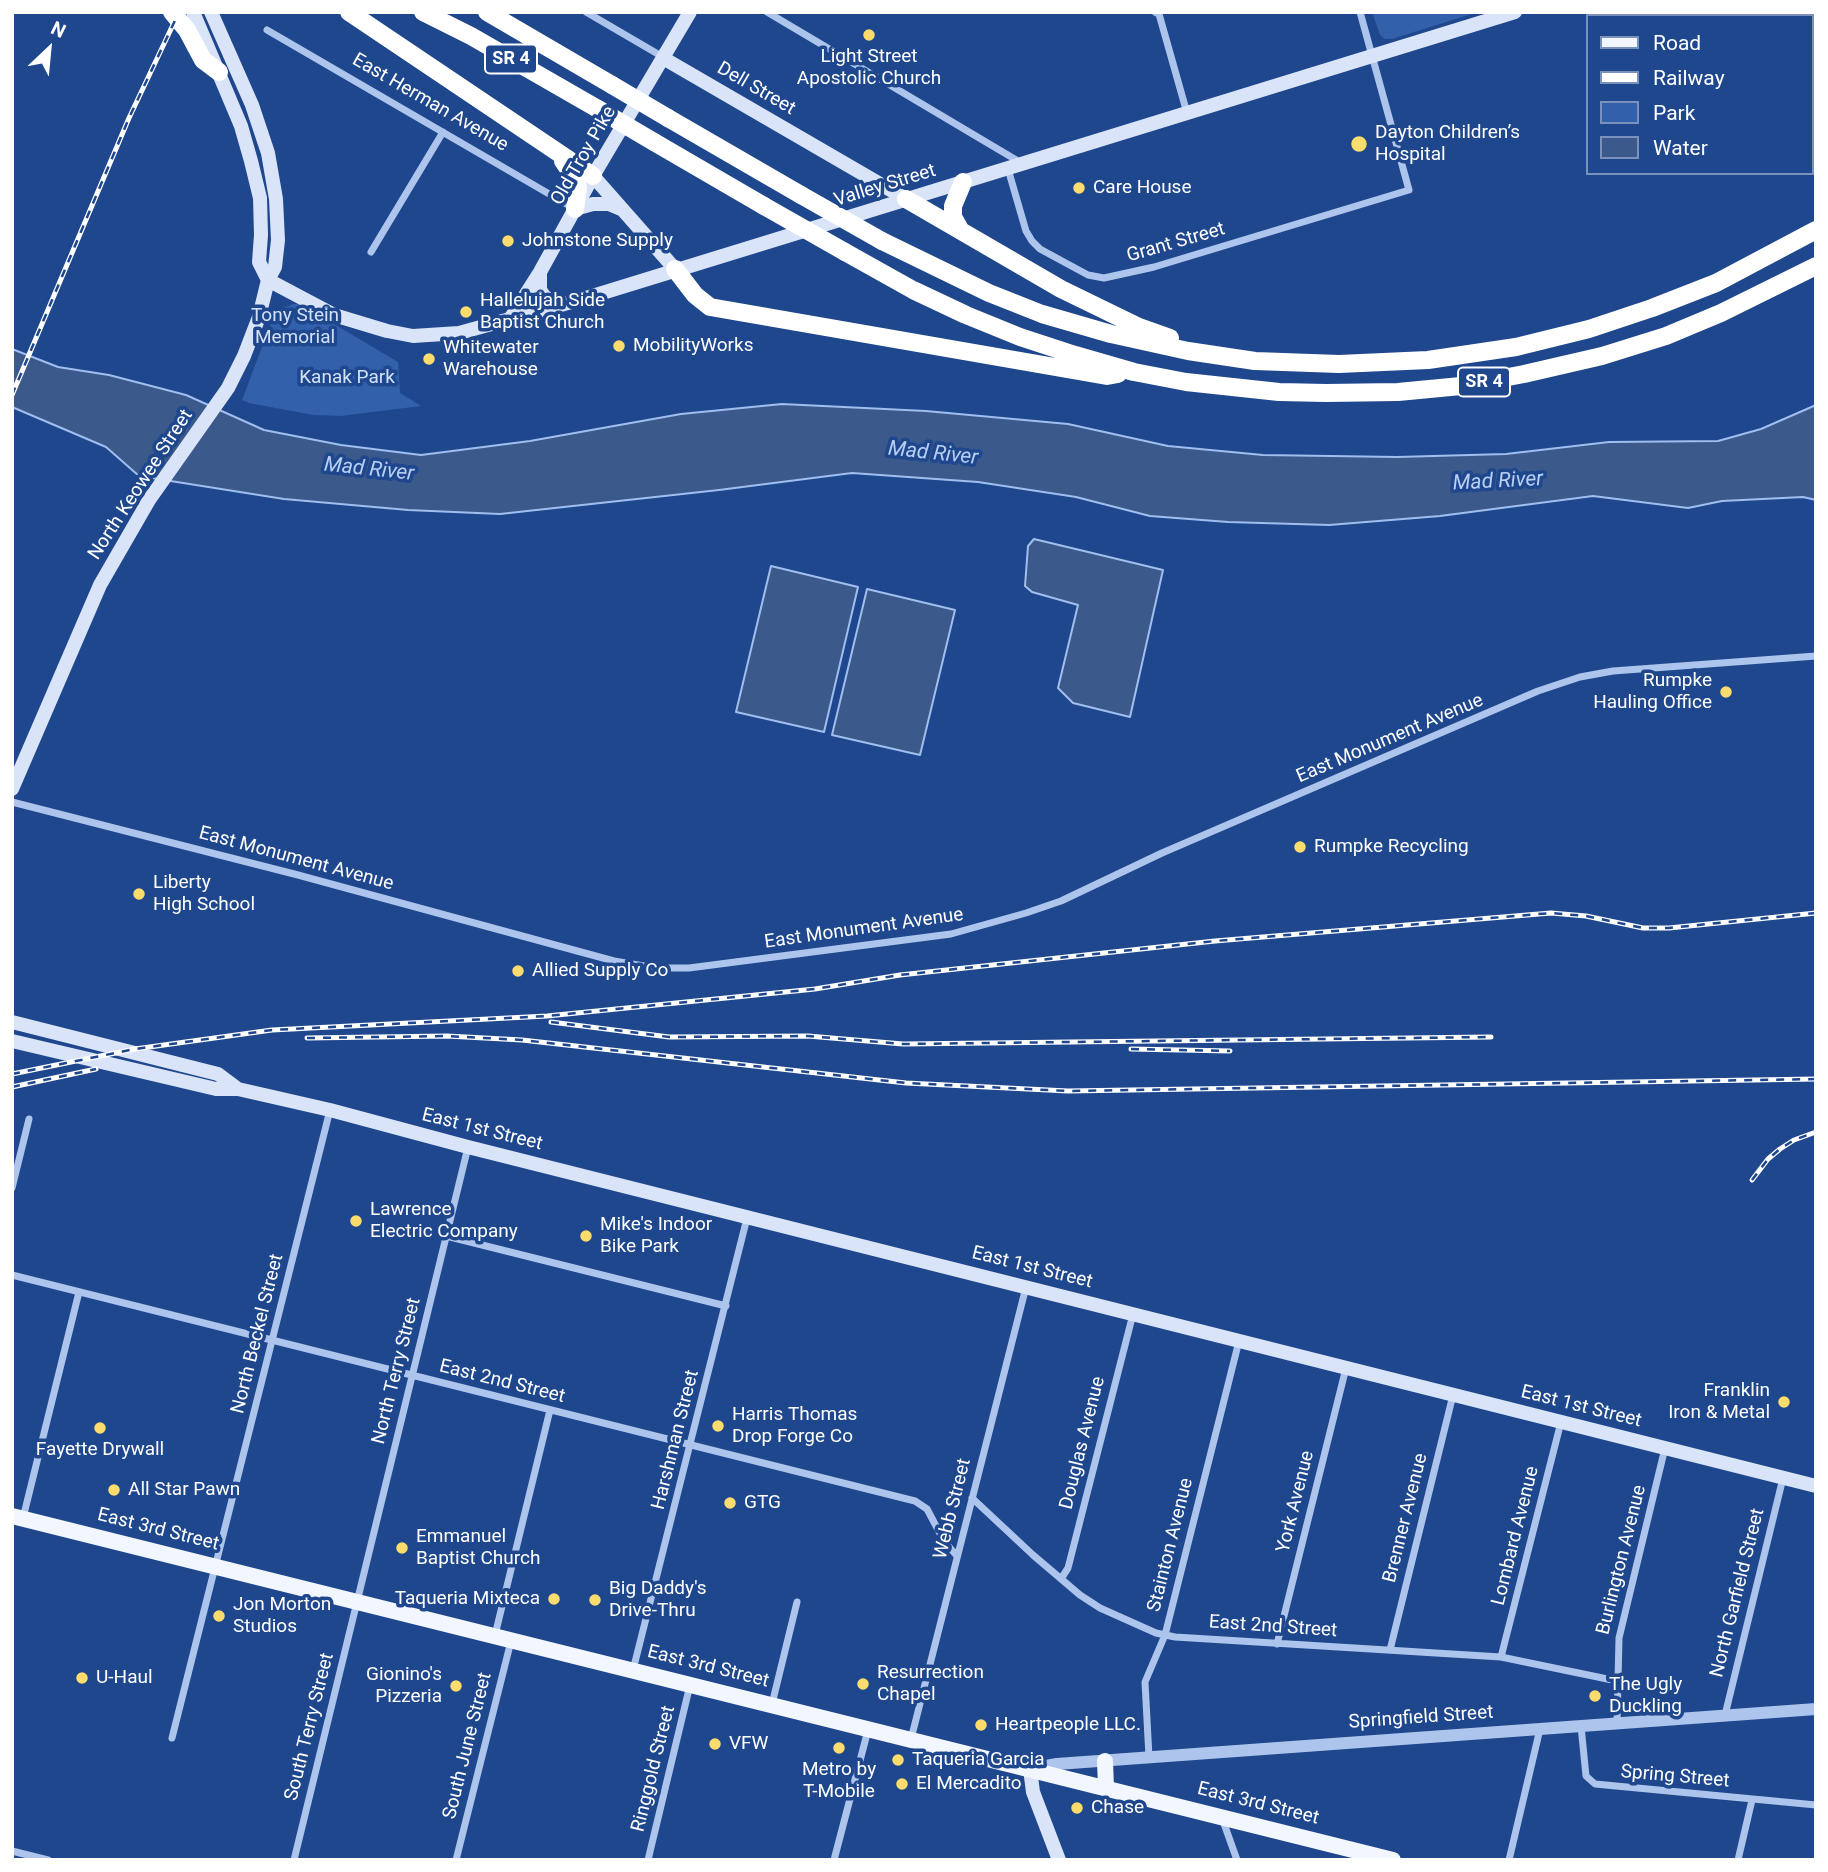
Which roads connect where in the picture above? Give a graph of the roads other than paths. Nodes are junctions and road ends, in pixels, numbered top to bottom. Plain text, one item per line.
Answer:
1 (172, 12) edge
2 (193, 12) edge
3 (211, 12) edge
4 (349, 12) edge
5 (423, 12) edge
6 (487, 12) edge
7 (586, 12) edge
8 (690, 12) edge
9 (767, 12) edge
10 (1155, 12) edge
11 (1360, 12) edge
12 (1515, 12) edge
13 (267, 30) dead end
14 (663, 58) junction
15 (1374, 58) junction
16 (219, 72) junction
17 (1187, 114) junction
18 (443, 132) junction
19 (554, 150) junction
20 (1023, 164) junction
21 (1008, 169) junction
22 (593, 176) junction
23 (963, 182) junction
24 (906, 199) junction
25 (575, 208) junction
26 (623, 210) junction
27 (1816, 230) edge
28 (961, 231) junction
29 (371, 252) dead end
30 (1816, 266) edge
31 (675, 269) junction
32 (540, 272) junction
33 (268, 279) junction
34 (565, 304) junction
35 (510, 319) junction
36 (1208, 354) junction
37 (1134, 372) junction
38 (1816, 656) edge
39 (12, 789) edge
40 (12, 802) edge
41 (12, 1022) edge
42 (12, 1041) edge
43 (238, 1089) junction
44 (330, 1110) junction
45 (29, 1119) dead end
46 (468, 1147) junction
47 (12, 1188) edge
48 (748, 1217) junction
49 (446, 1236) junction
50 (12, 1275) edge
51 (1026, 1287) junction
52 (79, 1292) junction
53 (726, 1306) junction
54 (1133, 1314) junction
55 (273, 1341) junction
56 (1238, 1341) junction
57 (1346, 1368) junction
58 (412, 1376) junction
59 (1453, 1395) junction
60 (550, 1410) junction
61 (1561, 1422) junction
62 (691, 1445) junction
63 (1665, 1448) junction
64 (1783, 1478) junction
65 (1816, 1486) edge
66 (972, 1498) junction
67 (18, 1517) edge
68 (957, 1556) junction
69 (215, 1566) junction
70 (1061, 1579) junction
71 (357, 1602) junction
72 (797, 1602) dead end
73 (1165, 1635) junction
74 (503, 1638) junction
75 (1277, 1644) junction
76 (1390, 1650) junction
77 (1501, 1657) junction
78 (634, 1671) junction
79 (1617, 1681) junction
80 (690, 1685) junction
81 (772, 1705) junction
82 (1816, 1709) edge
83 (1725, 1715) junction
84 (1617, 1723) junction
85 (1581, 1726) junction
86 (868, 1729) junction
87 (1540, 1729) junction
88 (172, 1738) dead end
89 (911, 1740) junction
90 (1149, 1757) junction
91 (1105, 1761) junction
92 (1030, 1769) junction
93 (1106, 1788) junction
94 (1752, 1800) junction
95 (1816, 1805) edge
96 (1221, 1817) junction
97 (12, 1851) edge
98 (48, 1860) edge
99 (294, 1860) edge
100 (456, 1860) edge
101 (648, 1860) edge
102 (834, 1860) edge
103 (1059, 1860) edge
104 (1237, 1860) edge
105 (1393, 1860) edge
106 (1509, 1860) edge
107 (1738, 1860) edge

1 - 16 highway
2 - 16 main road, North Keowee Street
3 - 33 main road, North Keowee Street
4 - 19 highway
5 - 37 highway, SR 4, bridge
6 - 36 highway, SR 4, bridge
7 - 14 street, Dell Street
8 - 14 main road, Old Troy Pike
9 - 20 street
10 - 17 street
11 - 15 street
12 - 15 main road, Valley Street
13 - 18 street, East Herman Avenue
14 - 22 main road, Old Troy Pike
14 - 24 main road, Dell Street
15 - 17 main road, Valley Street
15 - 21 street, Grant Street
16 - 33 main road, North Keowee Street
17 - 20 main road, Valley Street
18 - 25 street, East Herman Avenue
18 - 29 street
19 - 22 highway
19 - 25 highway
20 - 21 main road, Valley Street
21 - 23 main road, Valley Street
22 - 25 main road, Old Troy Pike
22 - 26 main road
23 - 24 main road, Valley Street
23 - 28 highway
24 - 28 highway
24 - 31 main road, Valley Street
25 - 26 main road
25 - 32 main road, Old Troy Pike
26 - 31 main road
27 - 36 highway, SR 4
28 - 36 highway
30 - 37 highway, SR 4
31 - 34 main road, Valley Street
31 - 37 highway
32 - 34 main road
32 - 35 main road, Old Troy Pike
33 - 35 main road, Valley Street
33 - 39 main road, North Keowee Street
34 - 35 main road, Valley Street
38 - 40 street, East Monument Avenue
41 - 43 main road, East 1st Street
42 - 43 main road, East 1st Street
43 - 44 main road, East 1st Street
44 - 46 main road, East 1st Street
44 - 55 street, North Beckel Street
45 - 47 street
46 - 48 main road, East 1st Street
46 - 49 street, North Terry Street
48 - 51 main road, East 1st Street
48 - 53 street, Harshman Street
49 - 53 street
49 - 58 street, North Terry Street
50 - 52 street, East 2nd Street
51 - 54 main road, East 1st Street
51 - 66 street, Webb Street
52 - 55 street, East 2nd Street
52 - 67 street
53 - 62 street, Harshman Street
54 - 56 main road, East 1st Street
54 - 70 street, Douglas Avenue
55 - 58 street, East 2nd Street
55 - 69 street, North Beckel Street
56 - 57 main road, East 1st Street
56 - 73 street, Stainton Avenue
57 - 59 main road, East 1st Street
57 - 75 street, York Avenue
58 - 60 street, East 2nd Street
58 - 71 street, North Terry Street
59 - 61 main road, East 1st Street
59 - 76 street, Brenner Avenue
60 - 62 street, East 2nd Street
60 - 74 street, South June Street
61 - 63 main road, East 1st Street
61 - 77 street, Lombard Avenue
62 - 68 street, East 2nd Street
62 - 78 street, Harshman Street
63 - 64 main road, East 1st Street
63 - 79 street, Burlington Avenue
64 - 65 main road, East 1st Street
64 - 83 street, North Garfield Street
66 - 68 street, Webb Street
66 - 70 street, East 2nd Street
67 - 69 main road, East 3rd Street
68 - 89 street, Webb Street
69 - 71 main road, East 3rd Street
69 - 88 street, North Beckel Street
70 - 73 street, East 2nd Street
71 - 74 main road, East 3rd Street
71 - 99 street, South Terry Street
72 - 81 street
73 - 75 street, East 2nd Street
73 - 90 street, Stainton Avenue
74 - 78 main road, East 3rd Street
74 - 100 street, South June Street
75 - 76 street, East 2nd Street
76 - 77 street, East 2nd Street
77 - 79 street, East 2nd Street
78 - 80 main road, East 3rd Street
79 - 84 street, Burlington Avenue
80 - 81 main road, East 3rd Street
80 - 101 street, Ringgold Street
81 - 86 main road, East 3rd Street
82 - 83 street, Springfield Street
83 - 84 street, Springfield Street
84 - 85 street, Springfield Street
85 - 87 street, Springfield Street
85 - 94 street, Spring Street
86 - 89 main road, East 3rd Street
86 - 102 street
87 - 90 street, Springfield Street
87 - 106 street
89 - 92 main road, East 3rd Street
90 - 91 street, Springfield Street
91 - 92 street, Springfield Street
91 - 93 main road
92 - 93 main road, East 3rd Street
92 - 103 main road
93 - 96 main road, East 3rd Street
94 - 95 street, Spring Street
94 - 107 street
96 - 104 street
96 - 105 main road, East 3rd Street
97 - 98 street

